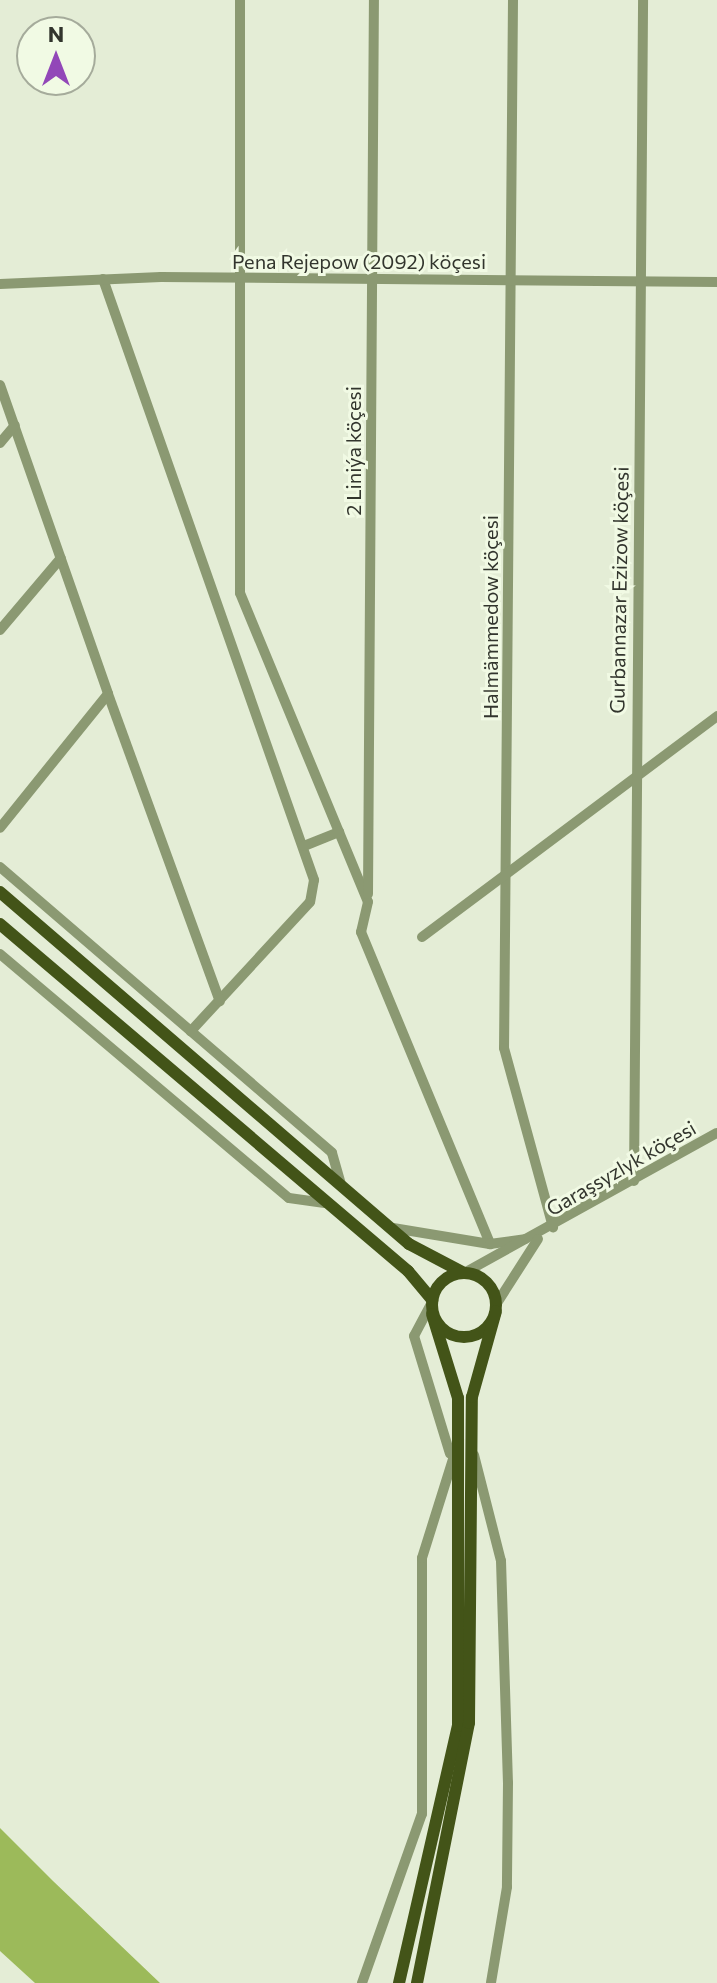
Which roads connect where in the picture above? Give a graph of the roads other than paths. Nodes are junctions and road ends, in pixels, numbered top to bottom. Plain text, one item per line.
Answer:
1 (240, 0) edge
2 (374, 0) edge
3 (513, 0) edge
4 (643, 0) edge
5 (103, 279) junction
6 (242, 279) junction
7 (372, 280) junction
8 (509, 281) junction
9 (641, 282) junction
10 (717, 282) edge
11 (0, 284) edge
12 (0, 385) edge
13 (15, 425) junction
14 (0, 443) edge
15 (61, 558) junction
16 (0, 630) edge
17 (108, 694) junction
18 (717, 716) edge
19 (635, 778) junction
20 (0, 828) edge
21 (339, 832) junction
22 (304, 846) junction
23 (0, 867) edge
24 (508, 872) junction
25 (0, 892) edge
26 (368, 902) junction
27 (0, 924) edge
28 (422, 937) dead end
29 (0, 954) edge
30 (220, 1001) junction
31 (191, 1031) junction
32 (717, 1133) edge
33 (634, 1181) junction
34 (342, 1187) junction
35 (325, 1203) junction
36 (553, 1227) junction
37 (393, 1228) junction
38 (542, 1234) junction
39 (490, 1244) junction
40 (464, 1273) junction
41 (432, 1306) junction
42 (496, 1307) junction
43 (460, 1438) junction
44 (450, 1455) junction
45 (474, 1455) junction
46 (362, 1983) edge
47 (399, 1983) edge
48 (417, 1983) edge
49 (491, 1983) edge

1 - 6 street
2 - 7 street, 2 Liniýa köçesi
3 - 8 street, Halmämmedow köçesi
4 - 9 street, Gurbannazar Ezizow köçesi
5 - 6 street, Pena Rejepow (2092) köçesi
5 - 11 street, Pena Rejepow (2092) köçesi
5 - 22 street
6 - 7 street, Pena Rejepow (2092) köçesi
6 - 21 street
7 - 8 street, Pena Rejepow (2092) köçesi
7 - 26 street, 2 Liniýa köçesi
8 - 9 street, Pena Rejepow (2092) köçesi
8 - 24 street, Halmämmedow köçesi
9 - 10 street, Pena Rejepow (2092) köçesi
9 - 19 street, Gurbannazar Ezizow köçesi
12 - 13 street
13 - 14 street
13 - 15 street
15 - 16 street
15 - 17 street
17 - 20 street
17 - 30 street
18 - 19 street
19 - 24 street
19 - 33 street, Gurbannazar Ezizow köçesi
21 - 22 street
21 - 26 street
22 - 30 street
23 - 31 street
24 - 28 street
24 - 36 street, Halmämmedow köçesi
25 - 34 main road
26 - 39 street, 2 Liniýa köçesi
27 - 35 main road
29 - 35 street
30 - 31 street
31 - 34 street
32 - 33 street, Garaşsyzlyk köçesi
33 - 36 street, Garaşsyzlyk köçesi
34 - 37 main road
35 - 41 main road
36 - 38 street, Garaşsyzlyk köçesi
37 - 39 street
37 - 40 main road
38 - 39 street
38 - 40 street, Garaşsyzlyk köçesi
38 - 42 street
40 - 41 main road
40 - 42 main road
41 - 42 main road
41 - 43 main road
41 - 44 street
42 - 45 main road
43 - 44 street
43 - 47 main road
44 - 46 street
45 - 48 main road
45 - 49 street

